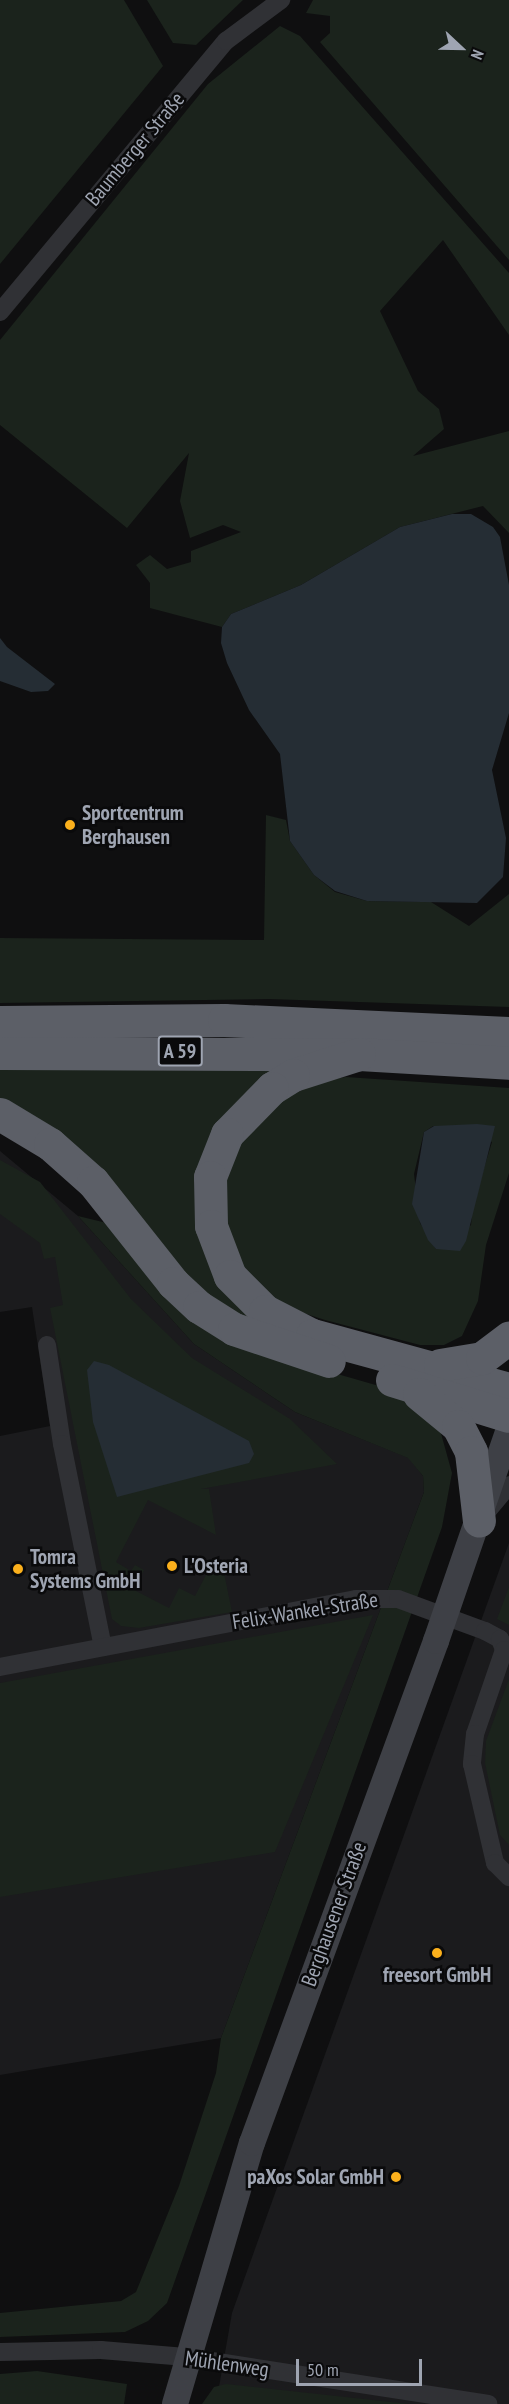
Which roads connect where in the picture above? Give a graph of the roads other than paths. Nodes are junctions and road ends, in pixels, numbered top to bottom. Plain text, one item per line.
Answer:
1 (281, 0) edge
2 (0, 312) edge
3 (0, 1022) edge
4 (509, 1033) edge
5 (0, 1053) edge
6 (359, 1054) junction
7 (509, 1063) edge
8 (0, 1114) edge
9 (509, 1338) edge
10 (48, 1345) dead end
11 (418, 1376) junction
12 (509, 1389) edge
13 (509, 1416) edge
14 (509, 1429) edge
15 (509, 1485) edge
16 (479, 1521) junction
17 (103, 1647) junction
18 (0, 1667) edge
19 (509, 1877) edge
20 (0, 2352) edge
21 (186, 2357) junction
22 (175, 2404) edge
23 (489, 2404) edge

1 - 2 street, Baumberger Straße
3 - 4 highway, A 59
5 - 6 highway, A 59
6 - 7 highway, A 59
6 - 11 highway
8 - 11 highway
9 - 11 highway
10 - 17 street
11 - 12 highway
11 - 13 highway
11 - 16 highway
14 - 16 main road, Berghausener Straße
15 - 16 street
16 - 21 main road, Berghausener Straße
17 - 18 street, Felix-Wankel-Straße
17 - 19 street, Felix-Wankel-Straße
20 - 21 street, Mühlenweg
21 - 22 main road, Berghausener Straße
21 - 23 street, Mühlenweg

